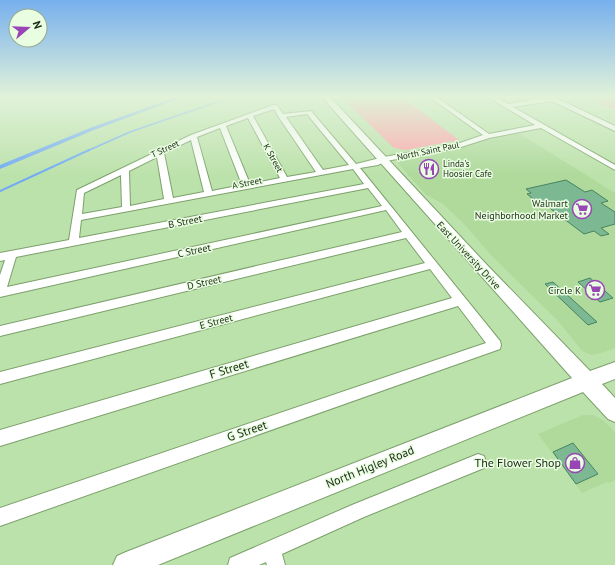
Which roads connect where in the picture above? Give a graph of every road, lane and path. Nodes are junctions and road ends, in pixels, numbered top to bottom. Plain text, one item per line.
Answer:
1 (226, 122) edge
2 (254, 122) edge
3 (286, 122) edge
4 (317, 122) edge
5 (349, 122) edge
6 (469, 122) edge
7 (536, 122) edge
8 (601, 122) edge
9 (222, 124) junction
10 (542, 126) junction
11 (615, 129) edge
12 (193, 136) junction
13 (488, 136) junction
14 (160, 151) junction
15 (384, 160) junction
16 (353, 165) junction
17 (615, 168) edge
18 (125, 169) junction
19 (320, 171) junction
20 (284, 178) junction
21 (247, 185) junction
22 (370, 185) junction
23 (209, 192) junction
24 (168, 199) junction
25 (126, 207) junction
26 (388, 207) junction
27 (78, 216) junction
28 (408, 234) junction
29 (74, 243) junction
30 (12, 254) junction
31 (0, 257) edge
32 (431, 264) junction
33 (0, 292) edge
34 (459, 301) junction
35 (0, 331) edge
36 (615, 370) edge
37 (0, 378) edge
38 (586, 381) junction
39 (615, 412) edge
40 (0, 438) edge
41 (478, 462) dead end
42 (0, 517) edge
43 (274, 558) edge
44 (126, 565) edge
45 (237, 565) edge

1 - 9 street, T Street
2 - 20 street, K Street
3 - 19 street
4 - 16 street
5 - 15 main road, East University Drive
6 - 13 street
7 - 10 street
8 - 11 street
9 - 12 street, T Street
9 - 21 street
10 - 13 street, North Saint Paul
10 - 17 street
12 - 14 street, T Street
12 - 23 street
13 - 15 street, North Saint Paul
14 - 18 street, T Street
14 - 24 street
15 - 16 street, A Street
15 - 38 main road, East University Drive
16 - 19 street, A Street
16 - 22 street
18 - 25 street
18 - 27 street, T Street
19 - 20 street, A Street
20 - 21 street, A Street
21 - 23 street, A Street
22 - 26 street
22 - 29 street, B Street
23 - 24 street, A Street
24 - 25 street, A Street
25 - 27 street, A Street
26 - 28 street
26 - 33 street, C Street
27 - 29 street
28 - 32 street
28 - 35 street, D Street
29 - 30 street, B Street
30 - 31 street, B Street
30 - 33 street
32 - 34 street
32 - 37 street, E Street
34 - 40 street, F Street
34 - 42 street, G Street
36 - 38 main road, North Higley Road
38 - 39 main road, East University Drive
38 - 44 main road, North Higley Road
41 - 43 street
43 - 45 street

